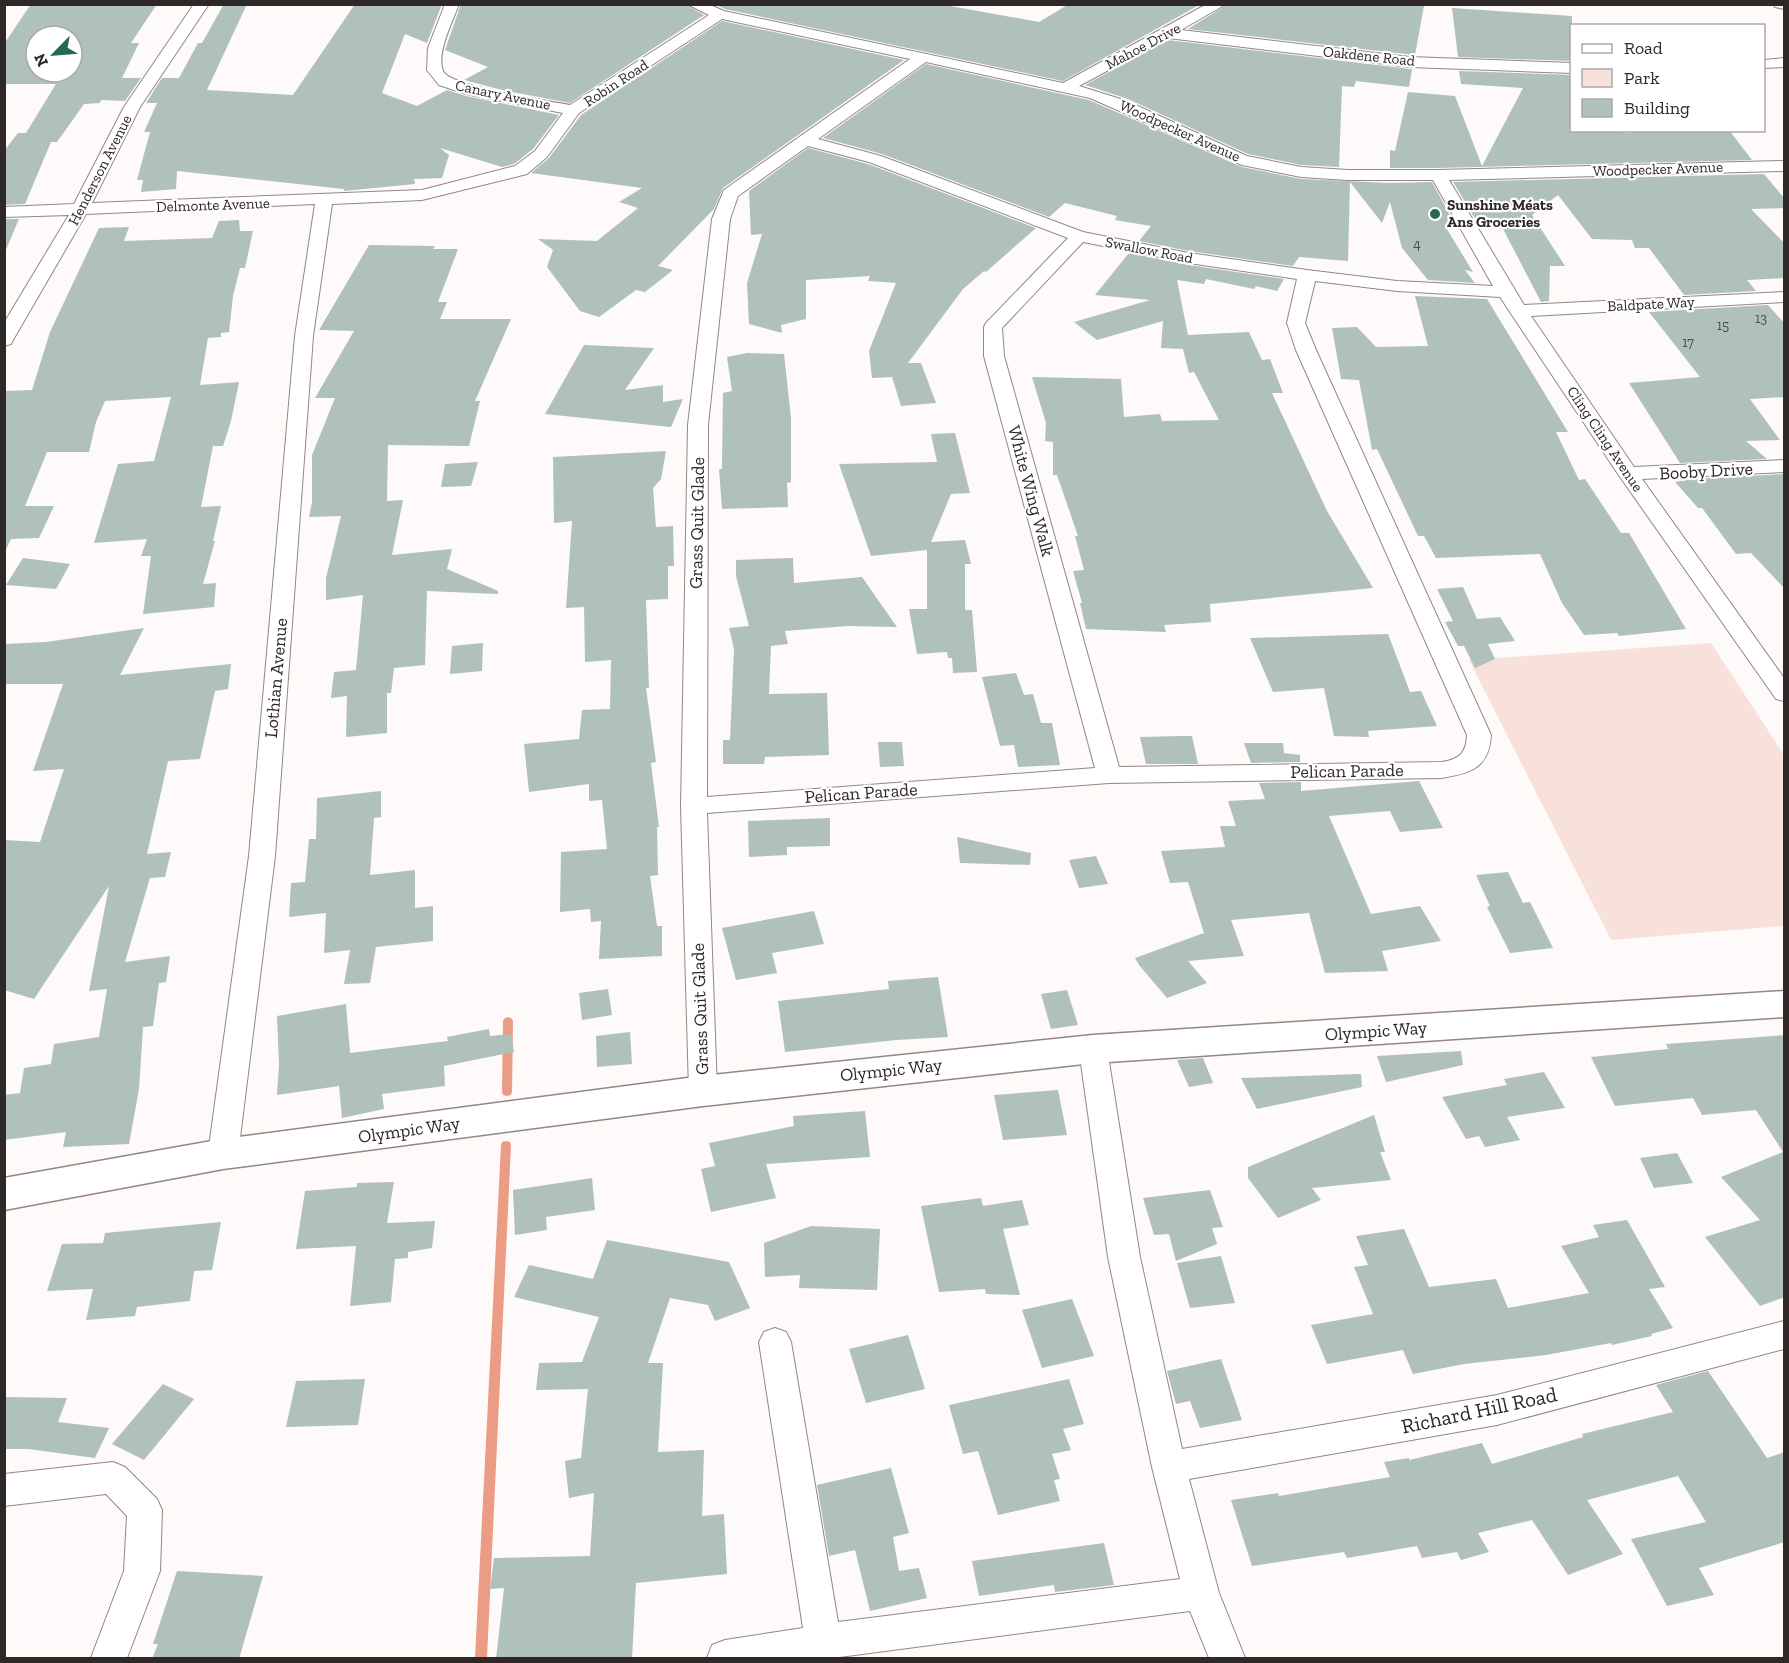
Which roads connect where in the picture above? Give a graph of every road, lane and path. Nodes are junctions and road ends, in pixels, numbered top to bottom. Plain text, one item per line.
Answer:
1 (202, 4) edge
2 (452, 4) edge
3 (694, 4) edge
4 (1219, 4) edge
5 (720, 14) junction
6 (1167, 33) junction
7 (922, 58) junction
8 (1785, 63) edge
9 (1765, 64) edge
10 (1570, 68) edge
11 (1066, 87) junction
12 (573, 110) junction
13 (807, 141) junction
14 (1785, 166) edge
15 (1438, 175) junction
16 (422, 195) joint
17 (324, 201) junction
18 (80, 210) junction
19 (4, 213) edge
20 (1079, 236) junction
21 (1307, 275) junction
22 (1506, 292) junction
23 (1785, 297) edge
24 (1518, 311) junction
25 (4, 340) edge
26 (1785, 466) edge
27 (1628, 474) junction
28 (1785, 694) edge
29 (1109, 775) junction
30 (694, 806) junction
31 (1785, 1004) edge
32 (1093, 1049) junction
33 (703, 1091) junction
34 (224, 1154) junction
35 (4, 1194) edge
36 (1785, 1335) edge
37 (775, 1342) dead end
38 (1169, 1467) junction
39 (4, 1490) edge
40 (1201, 1593) junction
41 (823, 1642) junction
42 (109, 1659) edge
43 (725, 1659) edge
44 (1227, 1659) edge

1 - 18 street, Henderson Avenue
2 - 12 street, Canary Avenue
3 - 5 street, Woodpecker Avenue
4 - 6 street, Mahoe Drive
5 - 7 street, Woodpecker Avenue
5 - 12 street, Robin Road
6 - 10 street, Oakdene Road
6 - 11 street, Mahoe Drive
7 - 11 street, Woodpecker Avenue
7 - 13 street, Grass Quit Glade
8 - 9 street
11 - 15 street, Woodpecker Avenue
12 - 16 street, Robin Road
13 - 20 street, Swallow Road
13 - 30 street, Grass Quit Glade
14 - 15 street, Woodpecker Avenue
15 - 22 street, Cling Cling Avenue
16 - 17 street, Delmonte Avenue
17 - 18 street, Delmonte Avenue
17 - 34 street, Lothian Avenue
18 - 19 street, Delmonte Avenue
18 - 25 street, Henderson Avenue
20 - 21 street, Swallow Road
20 - 29 street, White Wing Walk
21 - 22 street, Swallow Road
21 - 29 street, Pelican Parade
22 - 24 street, Cling Cling Avenue
23 - 24 street, Baldpate Way
24 - 27 street, Cling Cling Avenue
26 - 27 street, Booby Drive
27 - 28 street, Cling Cling Avenue
29 - 30 street, Pelican Parade
30 - 33 street, Grass Quit Glade
31 - 32 street, Olympic Way
32 - 33 street, Olympic Way
32 - 38 street
33 - 34 street, Olympic Way
34 - 35 street, Olympic Way
36 - 38 street, Richard Hill Road
37 - 41 street
38 - 40 street
39 - 42 street
40 - 41 street
40 - 44 street
41 - 43 street

